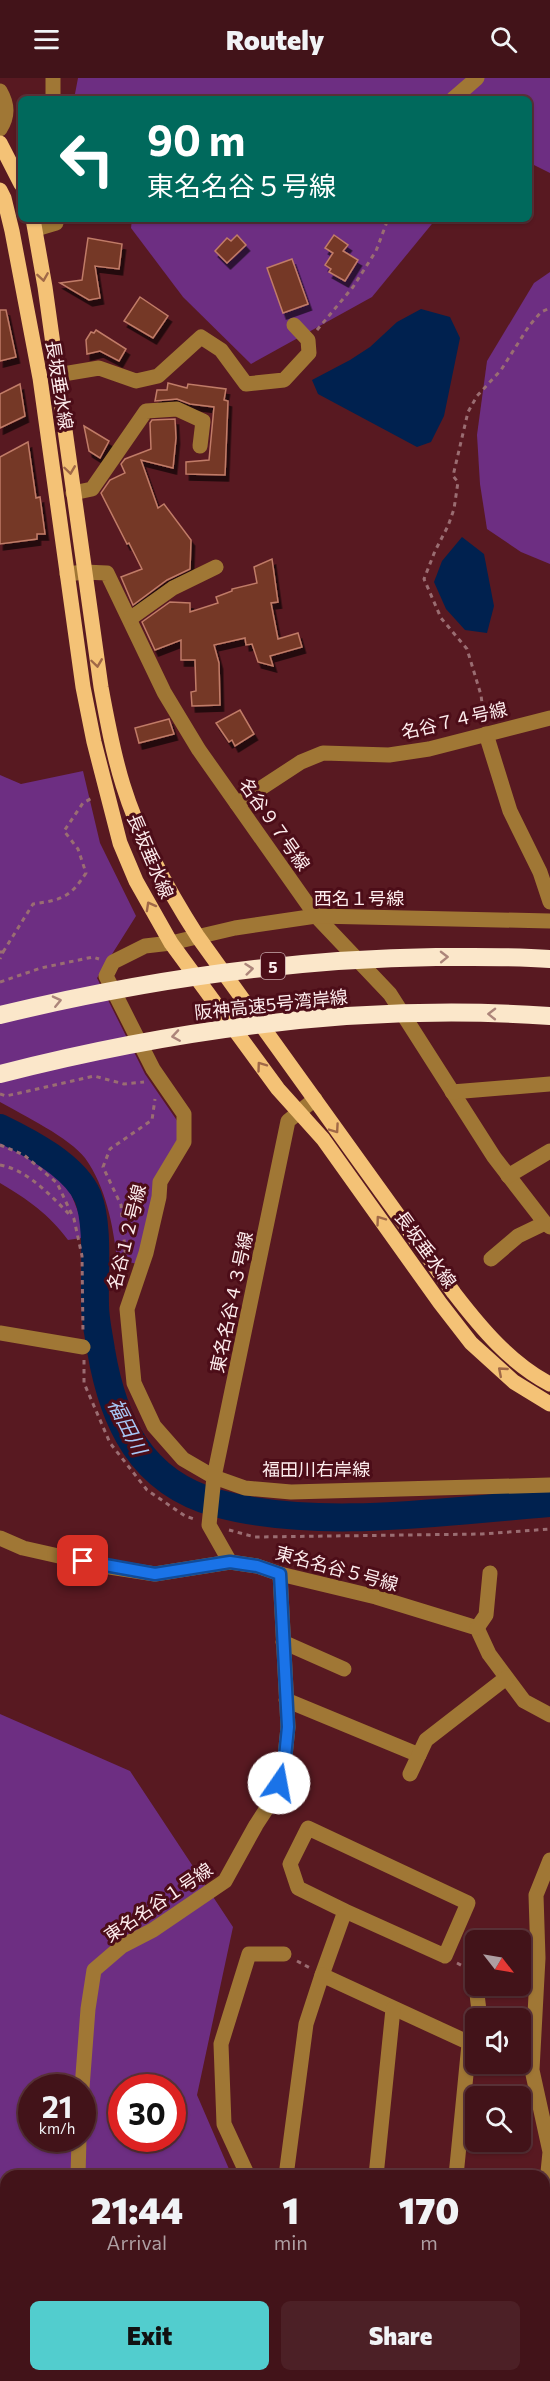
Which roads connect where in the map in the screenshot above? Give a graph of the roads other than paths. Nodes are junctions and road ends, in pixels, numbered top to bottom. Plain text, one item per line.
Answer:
1 (53, 78) edge
2 (477, 78) edge
3 (0, 91) edge
4 (53, 96) edge
5 (456, 96) edge
6 (0, 129) edge
7 (0, 144) edge
8 (18, 178) edge
9 (0, 190) edge
10 (56, 222) edge
11 (35, 224) edge
12 (294, 325) dead end
13 (57, 375) junction
14 (200, 446) dead end
15 (73, 493) junction
16 (216, 567) dead end
17 (84, 572) junction
18 (67, 574) junction
19 (131, 618) junction
20 (550, 718) edge
21 (486, 734) junction
22 (237, 804) junction
23 (550, 902) edge
24 (316, 916) junction
25 (550, 921) edge
26 (198, 937) junction
27 (171, 943) junction
28 (550, 959) edge
29 (113, 962) joint
30 (0, 1015) edge
31 (550, 1016) edge
32 (0, 1074) edge
33 (550, 1084) edge
34 (452, 1092) junction
35 (315, 1099) junction
36 (300, 1113) junction
37 (550, 1151) edge
38 (508, 1176) junction
39 (547, 1225) edge
40 (491, 1259) dead end
41 (128, 1309) joint
42 (0, 1333) edge
43 (83, 1347) dead end
44 (550, 1384) edge
45 (550, 1404) edge
46 (214, 1477) junction
47 (550, 1485) edge
48 (0, 1538) edge
49 (230, 1562) junction
50 (490, 1573) dead end
51 (280, 1574) junction
52 (477, 1628) junction
53 (283, 1642) junction
54 (344, 1669) dead end
55 (506, 1678) junction
56 (286, 1700) junction
57 (550, 1715) edge
58 (419, 1755) junction
59 (410, 1773) dead end
60 (550, 1860) edge
61 (345, 1911) junction
62 (284, 1954) road end
63 (538, 1958) junction
64 (550, 1970) edge
65 (322, 1975) junction
66 (393, 2009) junction
67 (531, 2017) edge
68 (465, 2042) edge
69 (83, 2074) edge
70 (468, 2074) edge
71 (527, 2074) edge
72 (79, 2152) edge
73 (550, 2152) edge
74 (78, 2170) edge
75 (245, 2170) edge
76 (287, 2170) edge
77 (377, 2170) edge
78 (457, 2170) edge
79 (548, 2170) edge

1 - 4 street
2 - 5 street
3 - 6 street
7 - 8 main road
9 - 18 main road, 長坂垂水線
10 - 11 street
11 -> 13 main road, 長坂垂水線
12 - 13 street
13 -> 15 main road, 長坂垂水線
14 - 15 street
15 - 17 main road, 長坂垂水線
16 - 19 street
17 - 18 street, 名谷９７号線
17 - 19 street, 名谷９７号線
17 -> 26 main road, 長坂垂水線
27 -> 18 main road, 長坂垂水線
19 - 22 street, 名谷９７号線
20 - 21 street, 名谷７４号線
21 - 22 street, 名谷７４号線
21 - 23 street
22 - 24 street, 名谷９７号線
24 - 25 street, 西名１号線
24 - 26 street, 西名１号線
24 - 34 street, 名谷９７号線
26 - 27 street, 西名１号線
26 - 35 main road, 長坂垂水線
27 - 29 street, 西名１号線
36 -> 27 main road, 長坂垂水線
30 -> 28 highway, 阪神高速5号湾岸線 / 5, bridge
29 - 41 street, 名谷１２号線
31 -> 32 highway, 阪神高速5号湾岸線, bridge
33 - 34 street
34 - 38 street, 名谷９７号線
35 - 36 street, 東名名谷４３号線
35 -> 44 main road, 長坂垂水線
45 -> 36 main road, 長坂垂水線
36 - 46 street, 東名名谷４３号線
37 - 38 street
38 - 39 street, 名谷９７号線
39 - 40 street
41 - 46 street, 福田川右岸線
42 - 43 street
46 - 47 street, 福田川右岸線
46 - 49 street, 東名名谷４３号線
48 - 49 street, 東名名谷５号線
49 - 51 street, 東名名谷５号線
50 - 52 street
51 - 52 street, 東名名谷５号線
51 - 53 street, 東名名谷１号線
52 - 55 street
53 - 54 street
53 - 56 street, 東名名谷１号線
55 - 57 street
55 - 58 street
56 - 58 street
56 - 69 street, 東名名谷１号線
58 - 59 street
60 - 63 street
61 - 61 street
61 - 65 street
62 - 75 street
63 - 64 street
63 - 67 street
65 - 66 street
65 - 76 street
66 - 68 street
66 - 77 street
70 - 78 street
71 - 73 street
72 - 74 street
73 - 79 street

